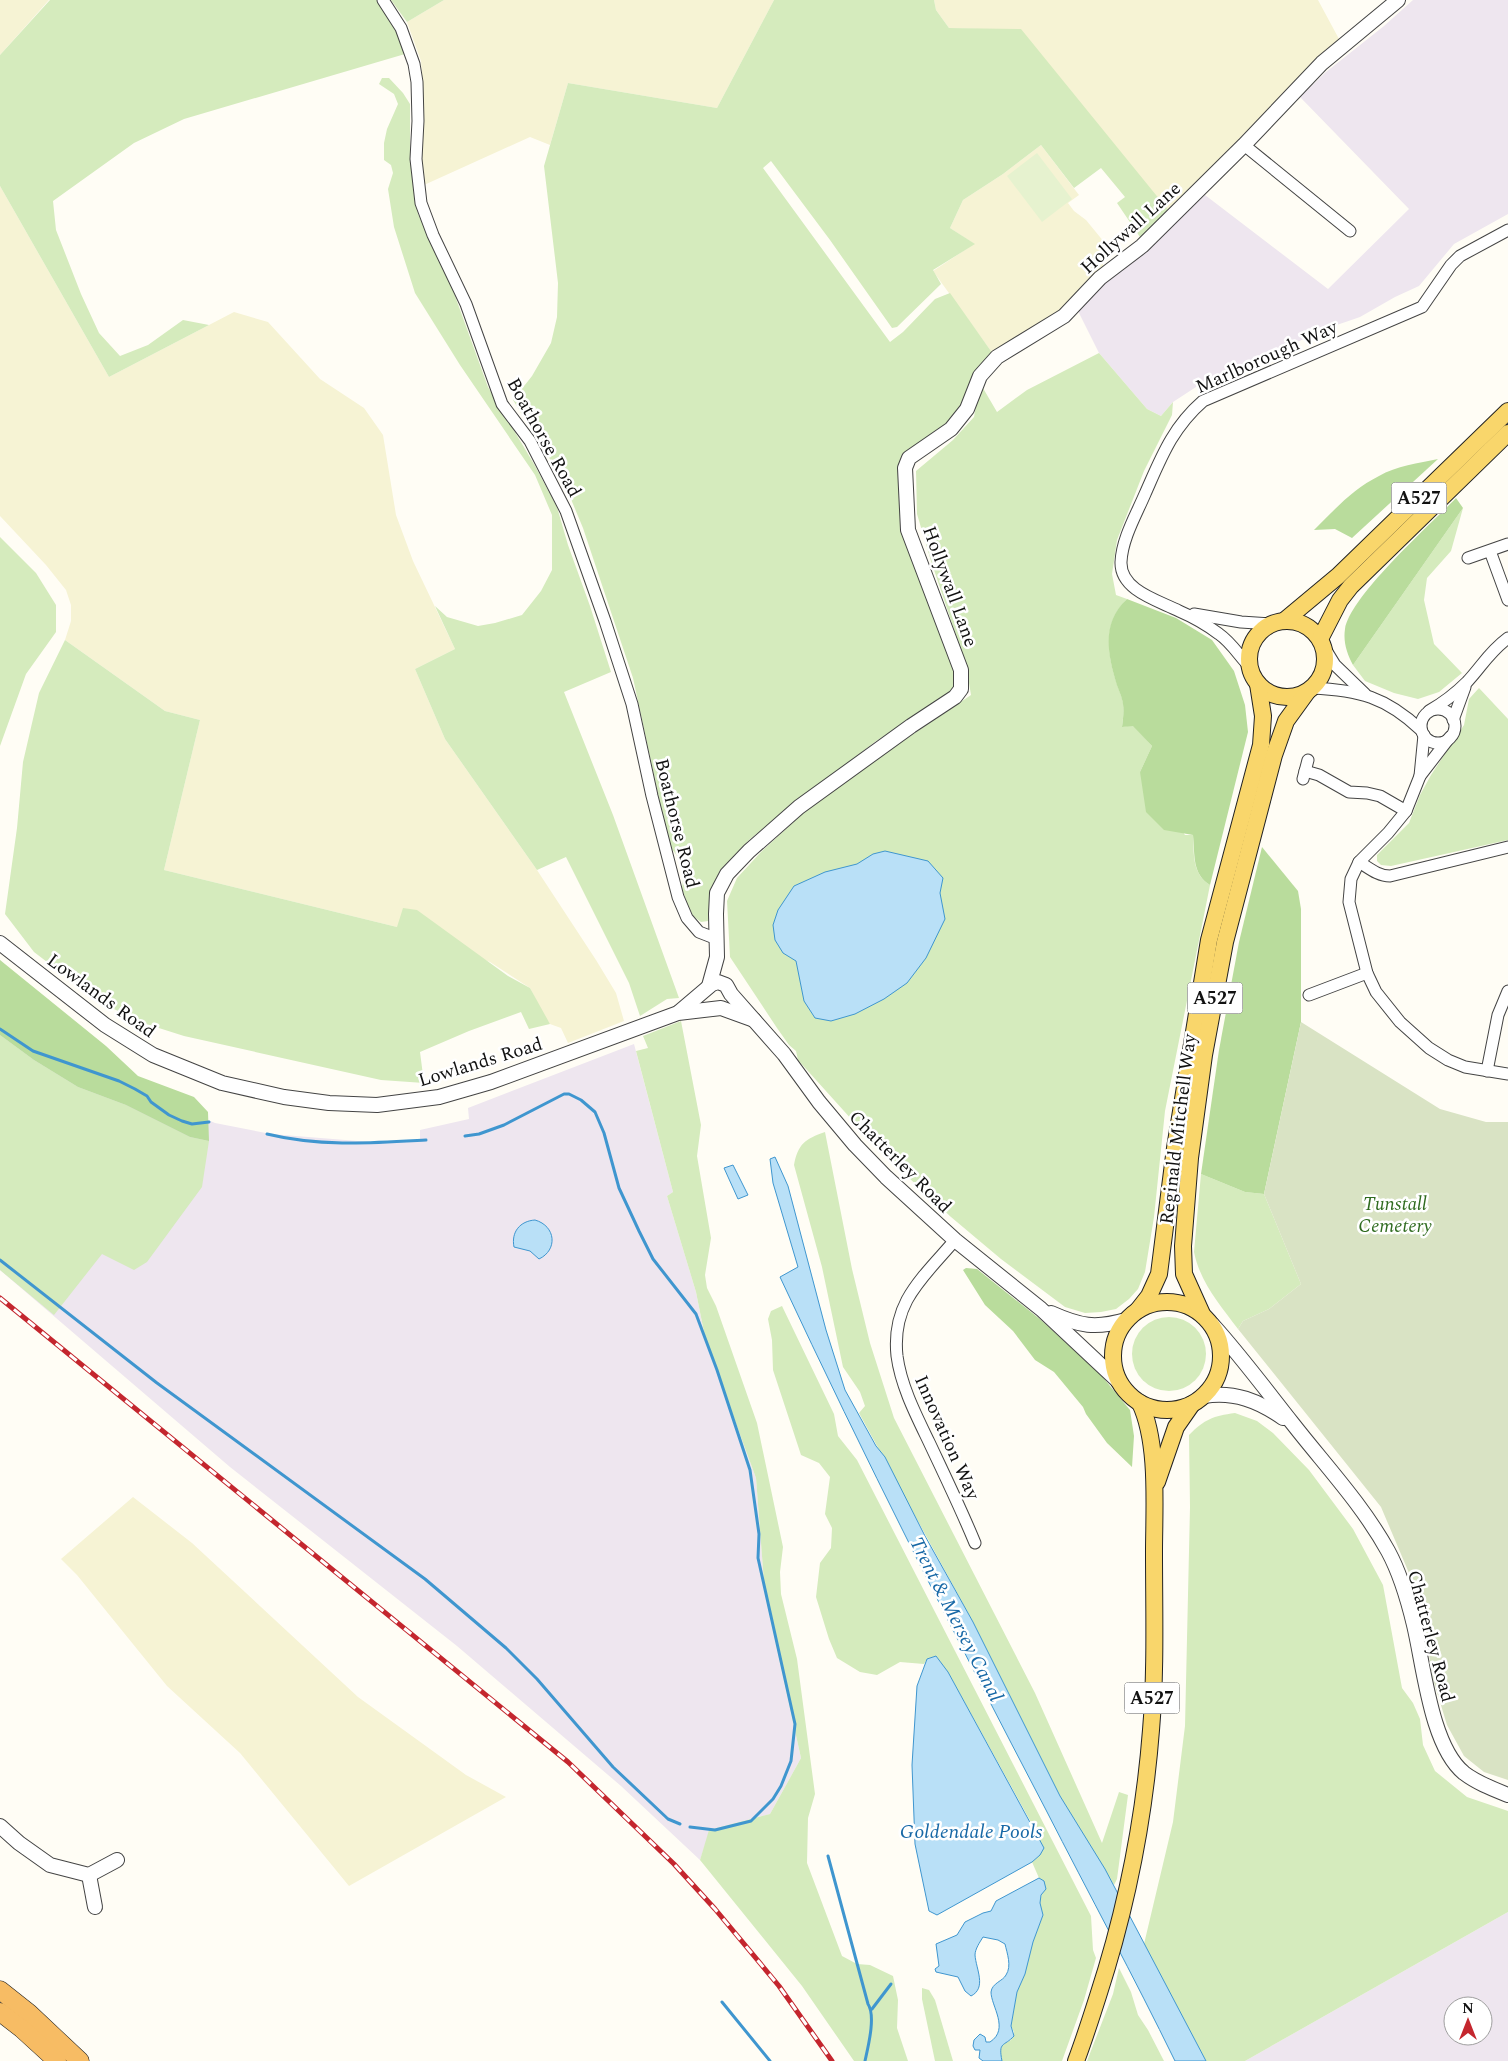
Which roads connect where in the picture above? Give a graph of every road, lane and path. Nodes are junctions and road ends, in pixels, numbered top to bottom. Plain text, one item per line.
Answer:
1 (383, 0) edge
2 (1398, 0) edge
3 (1244, 145) junction
4 (1508, 230) edge
5 (1350, 231) dead end
6 (1508, 411) edge
7 (1508, 433) edge
8 (1508, 544) edge
9 (1490, 551) junction
10 (1468, 558) dead end
11 (1508, 600) edge
12 (1180, 611) junction
13 (1278, 622) junction
14 (1508, 638) edge
15 (1322, 643) junction
16 (1250, 667) junction
17 (1468, 681) junction
18 (1258, 684) junction
19 (1309, 690) junction
20 (1365, 694) junction
21 (1389, 706) junction
22 (1427, 713) junction
23 (1453, 720) junction
24 (1422, 733) junction
25 (1450, 737) junction
26 (1305, 770) dead end
27 (1420, 776) junction
28 (1406, 811) junction
29 (1508, 848) edge
30 (1359, 862) junction
31 (718, 939) junction
32 (0, 943) edge
33 (717, 957) junction
34 (1367, 973) junction
35 (707, 989) junction
36 (1314, 989) dead end
37 (730, 991) junction
38 (1508, 991) edge
39 (718, 1008) junction
40 (678, 1013) junction
41 (754, 1020) junction
42 (1487, 1070) junction
43 (1508, 1074) edge
44 (955, 1240) junction
45 (1041, 1309) junction
46 (1132, 1315) junction
47 (1207, 1319) junction
48 (1121, 1384) junction
49 (1198, 1400) junction
50 (1140, 1403) junction
51 (1292, 1424) junction
52 (1155, 1489) junction
53 (975, 1543) dead end
54 (1508, 1795) edge
55 (0, 1826) edge
56 (117, 1860) dead end
57 (89, 1875) junction
58 (95, 1907) dead end
59 (0, 1990) edge
60 (0, 2012) edge
61 (29, 2013) junction
62 (57, 2061) edge
63 (80, 2061) edge
64 (86, 2061) edge
65 (1076, 2061) edge

1 - 31 street, Boathorse Road
2 - 3 street, Hollywall Lane
3 - 5 street
3 - 31 street, Hollywall Lane
4 - 12 street, Marlborough Way
6 - 13 main road, A527
7 - 15 main road, A527
8 - 9 street
9 - 10 street
9 - 11 street
12 - 13 street, Marlborough Way
12 - 16 street, Marlborough Way
13 - 15 main road
13 - 16 main road
14 - 17 street
15 - 19 main road
15 - 20 street
16 - 18 main road
17 - 22 street
17 - 23 street
18 - 19 main road
18 - 46 main road, Reginald Mitchell Way / A527
19 - 20 street
19 - 47 main road, Reginald Mitchell Way / A527
20 - 21 street
21 - 22 street
21 - 24 street
22 - 23 street
22 - 24 street
23 - 25 street
24 - 25 street
24 - 27 street
25 - 27 street
26 - 28 street
27 - 28 street
28 - 30 street
29 - 30 street
30 - 34 street
31 - 33 street, Hollywall Lane
32 - 40 street, Lowlands Road
33 - 35 street, Hollywall Lane
33 - 37 street, Hollywall Lane
34 - 36 street
34 - 42 street
35 - 37 street
35 - 39 street
35 - 40 street, Lowlands Road
37 - 39 street
37 - 41 street, Chatterley Road
38 - 42 street
39 - 40 street, Lowlands Road
39 - 41 street, Chatterley Road
41 - 44 street, Chatterley Road
42 - 43 street
44 - 45 street, Chatterley Road
44 - 53 street, Innovation Way
45 - 46 street, Chatterley Road
45 - 48 street, Chatterley Road
46 - 47 main road
46 - 48 main road, A527
47 - 49 main road, A527
47 - 51 street, Chatterley Road
48 - 50 main road, A527
49 - 50 main road, A527
49 - 51 street, Chatterley Road
49 - 52 main road, A527
50 - 52 main road, A527
51 - 54 street, Chatterley Road
52 - 65 main road, A527
55 - 57 street
56 - 57 street
57 - 58 street
59 - 61 highway
60 - 62 highway
61 - 63 highway
61 - 64 highway

